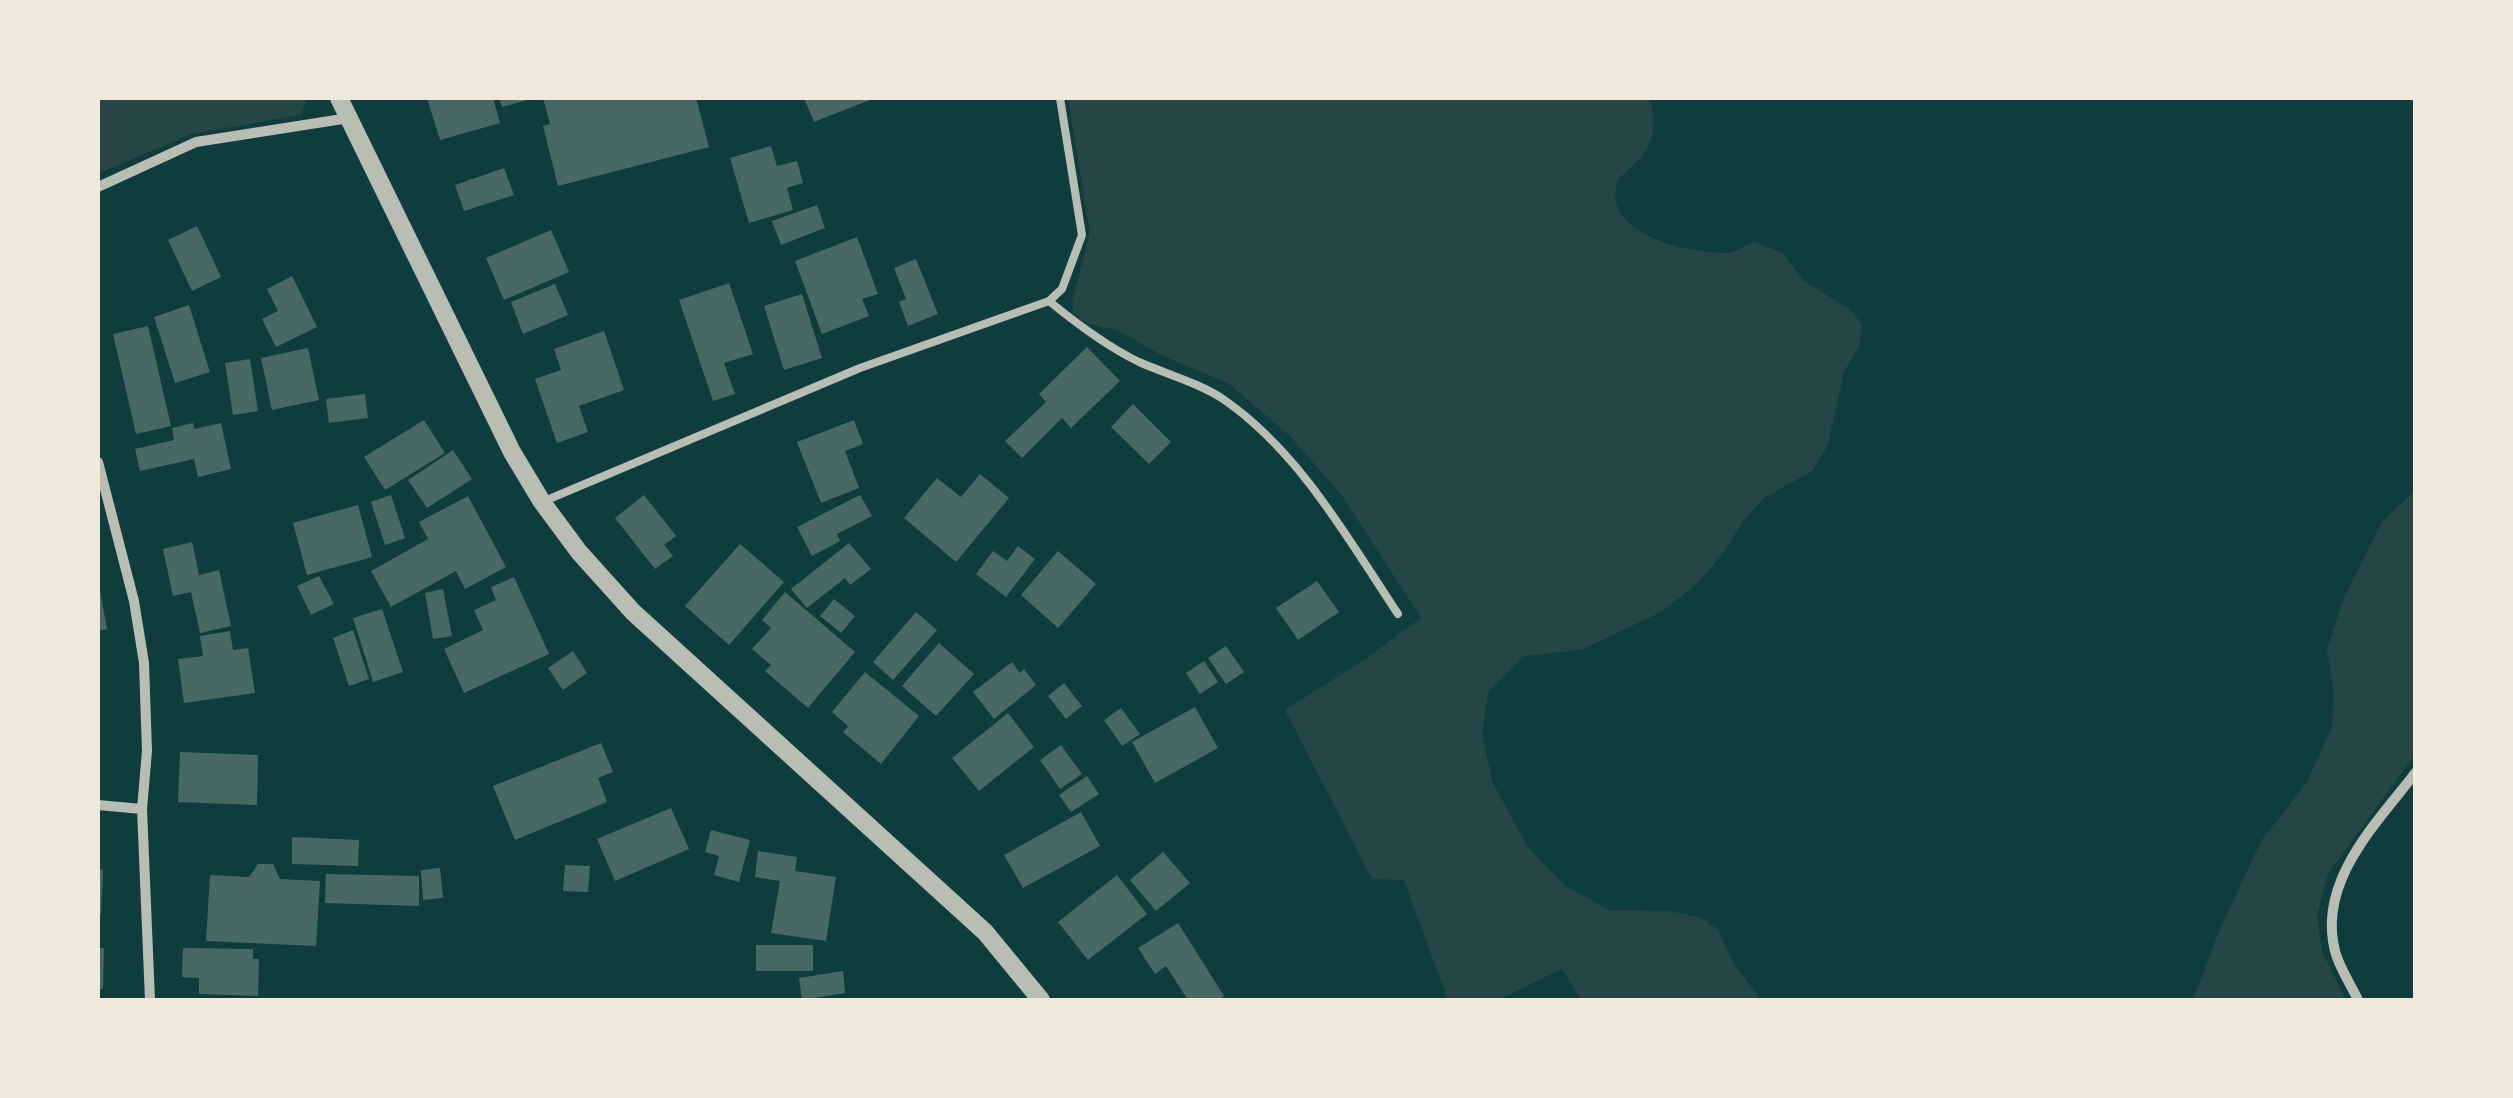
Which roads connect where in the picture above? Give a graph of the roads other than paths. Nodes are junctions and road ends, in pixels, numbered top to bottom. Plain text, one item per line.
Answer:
1 (339, 98) edge
2 (1060, 98) edge
3 (349, 118) junction
4 (98, 187) edge
5 (1050, 301) junction
6 (98, 462) edge
7 (542, 502) junction
8 (1398, 614) dead end
9 (2416, 772) edge
10 (98, 805) edge
11 (142, 809) junction
12 (150, 1000) edge
13 (1041, 1000) edge
14 (2358, 1000) edge

1 - 3 street
2 - 5 lane
3 - 4 street
3 - 7 street
5 - 7 lane
5 - 8 lane
6 - 11 street
7 - 13 street
9 - 14 street
10 - 11 street
11 - 12 street

